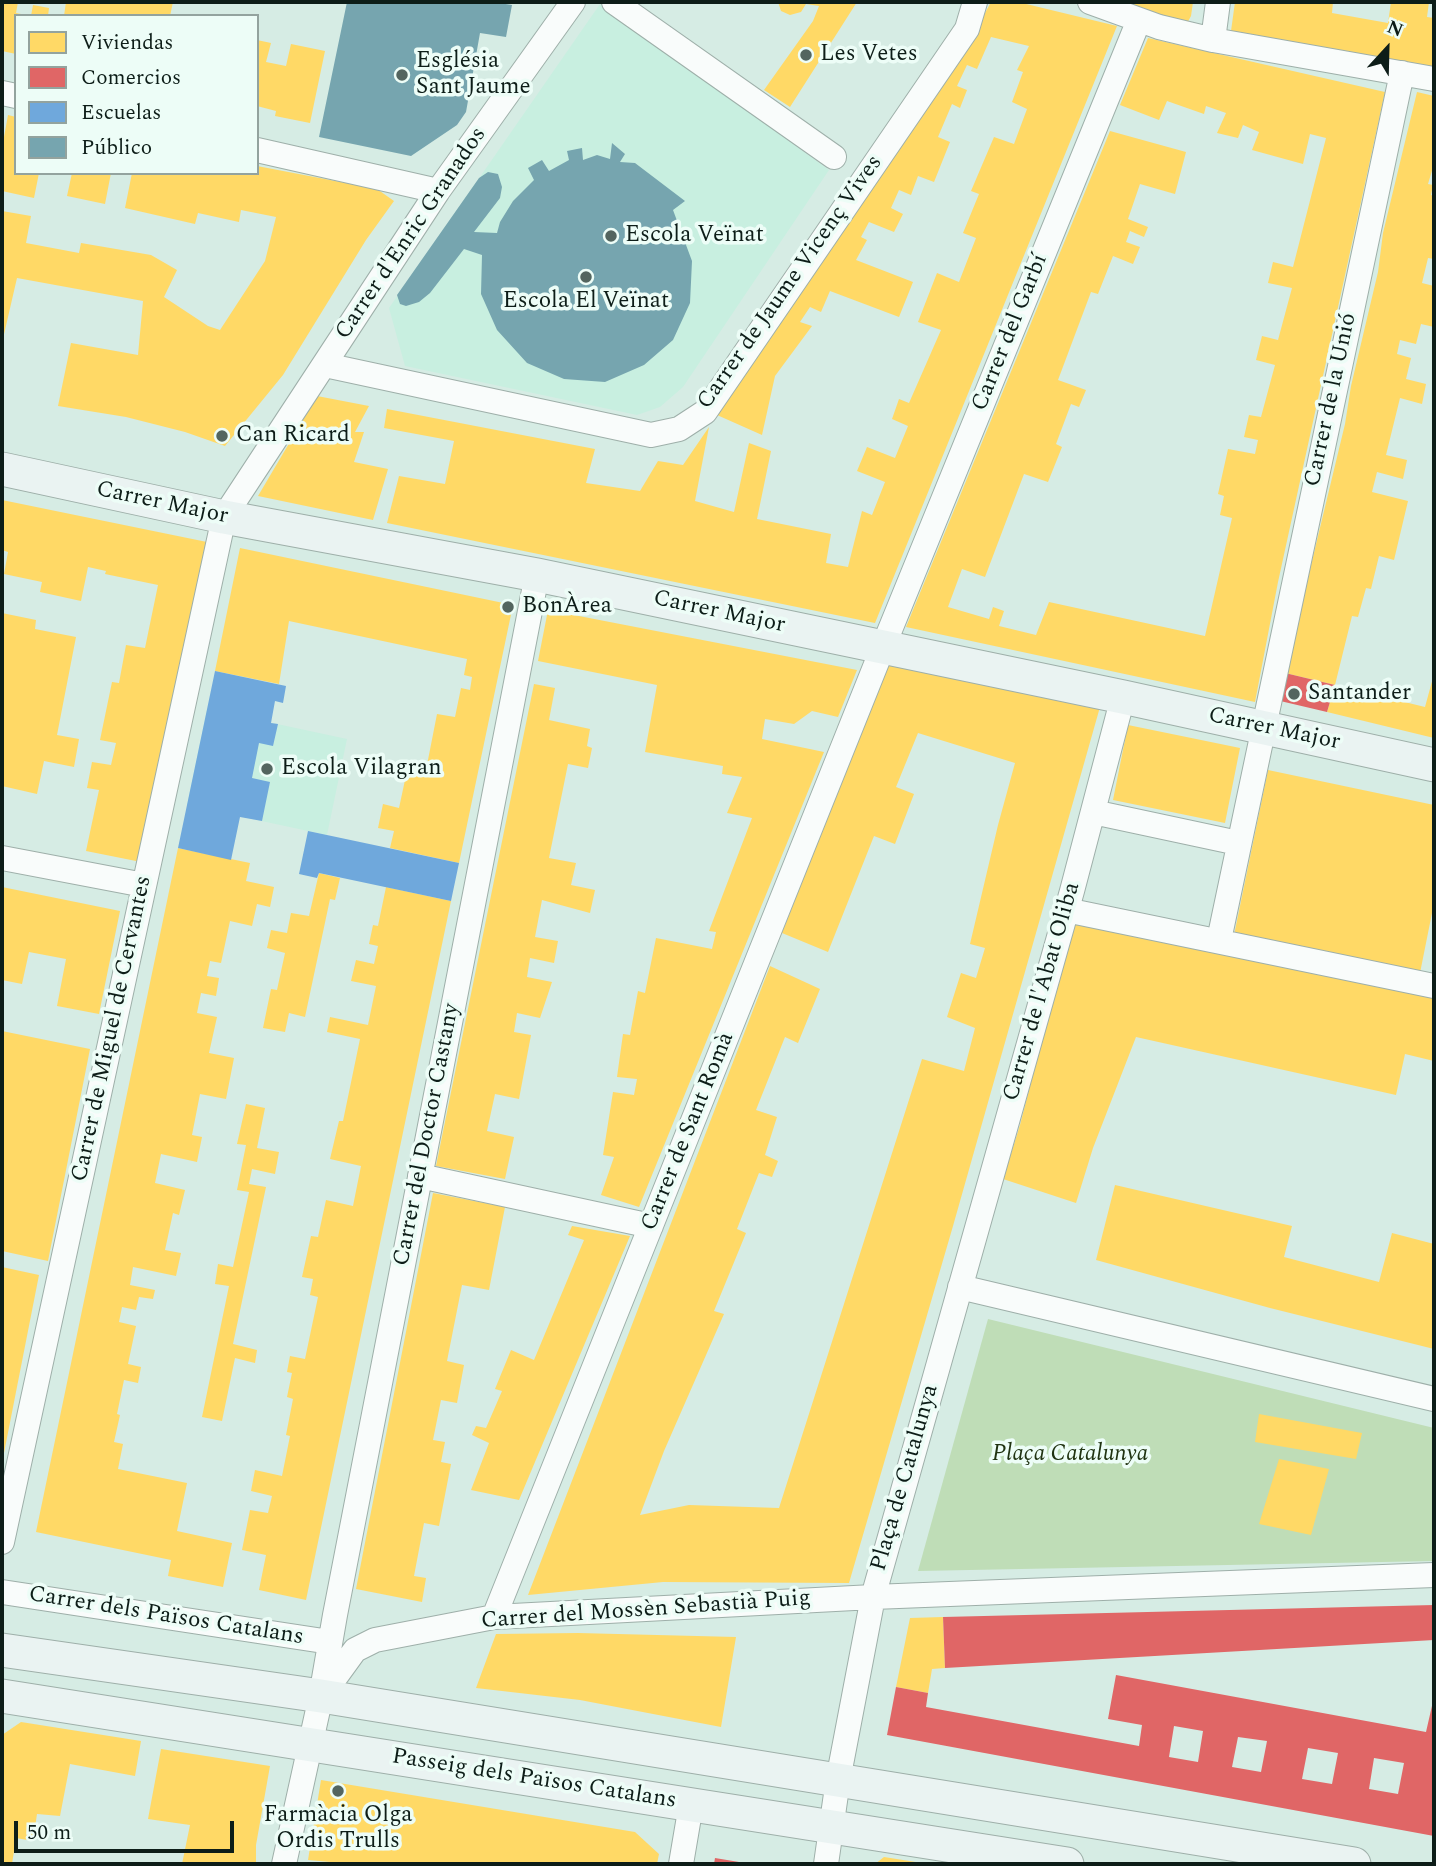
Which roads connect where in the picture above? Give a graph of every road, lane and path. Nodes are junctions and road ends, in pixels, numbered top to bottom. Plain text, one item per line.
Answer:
1 (573, 2) edge
2 (614, 2) edge
3 (975, 2) edge
4 (1090, 2) edge
5 (1218, 2) edge
6 (1139, 20) junction
7 (1213, 40) junction
8 (1402, 73) junction
9 (1434, 79) edge
10 (259, 150) edge
11 (834, 156) dead end
12 (438, 191) junction
13 (325, 365) junction
14 (2, 469) edge
15 (224, 517) junction
16 (537, 575) junction
17 (884, 647) junction
18 (1123, 696) junction
19 (1262, 727) junction
20 (1434, 765) edge
21 (1093, 812) junction
22 (1238, 843) junction
23 (2, 858) edge
24 (144, 885) junction
25 (1066, 910) junction
26 (1219, 940) junction
27 (1434, 983) edge
28 (420, 1176) junction
29 (651, 1226) junction
30 (960, 1287) junction
31 (1434, 1399) edge
32 (2, 1542) edge
33 (1434, 1575) edge
34 (2, 1592) edge
35 (873, 1597) junction
36 (494, 1617) junction
37 (330, 1642) junction
38 (2, 1650) edge
39 (2, 1696) edge
40 (321, 1696) junction
41 (310, 1745) junction
42 (838, 1780) junction
43 (691, 1805) junction
44 (831, 1827) junction
45 (284, 1864) edge
46 (681, 1864) edge
47 (827, 1864) edge
48 (1067, 1864) edge
49 (1354, 1864) edge

1 - 12 street, Carrer d'Enric Granados
2 - 11 street
3 - 13 street, Carrer de Jaume Vicenç Vives
4 - 6 street
5 - 7 street
6 - 7 street
6 - 17 street, Carrer del Garbí
7 - 8 street
8 - 9 street
8 - 19 street, Carrer de la Unió
10 - 12 street
12 - 13 street, Carrer d'Enric Granados
13 - 15 street, Carrer d'Enric Granados
14 - 15 main road, Carrer Major
15 - 16 main road, Carrer Major
15 - 24 street, Carrer de Miguel de Cervantes
16 - 17 main road, Carrer Major
16 - 28 street, Carrer del Doctor Castany
17 - 18 main road, Carrer Major
17 - 29 street, Carrer de Sant Romà
18 - 19 main road, Carrer Major
18 - 21 street, Carrer de l'Abat Oliba
19 - 20 main road, Carrer Major
19 - 22 street, Carrer de la Unió
21 - 22 street
21 - 25 street, Carrer de l'Abat Oliba
22 - 26 street, Carrer de la Unió
23 - 24 street
24 - 32 street, Carrer de Miguel de Cervantes
25 - 26 street
25 - 30 street, Carrer de l'Abat Oliba
26 - 27 street
28 - 29 street
28 - 37 street, Carrer del Doctor Castany
29 - 36 street, Carrer de Sant Romà
30 - 31 street
30 - 35 street, Plaça de Catalunya
33 - 35 street, Plaça de Catalunya
34 - 37 street, Carrer dels Països Catalans
35 - 36 street, Carrer del Mossèn Sebastià Puig
35 - 42 street
36 - 40 street, Carrer del Mossèn Sebastià Puig
37 - 40 street, Carrer del Doctor Castany
38 - 40 main road
39 - 41 main road, Passeig dels Països Catalans
40 - 41 street, Carrer del Doctor Castany
40 - 42 main road
41 - 43 main road, Passeig dels Països Catalans
41 - 45 street, Carrer del Doctor Castany
42 - 44 street
42 - 49 main road
43 - 44 main road, Passeig dels Països Catalans
43 - 46 street
44 - 47 street
44 - 48 main road, Passeig dels Països Catalans

